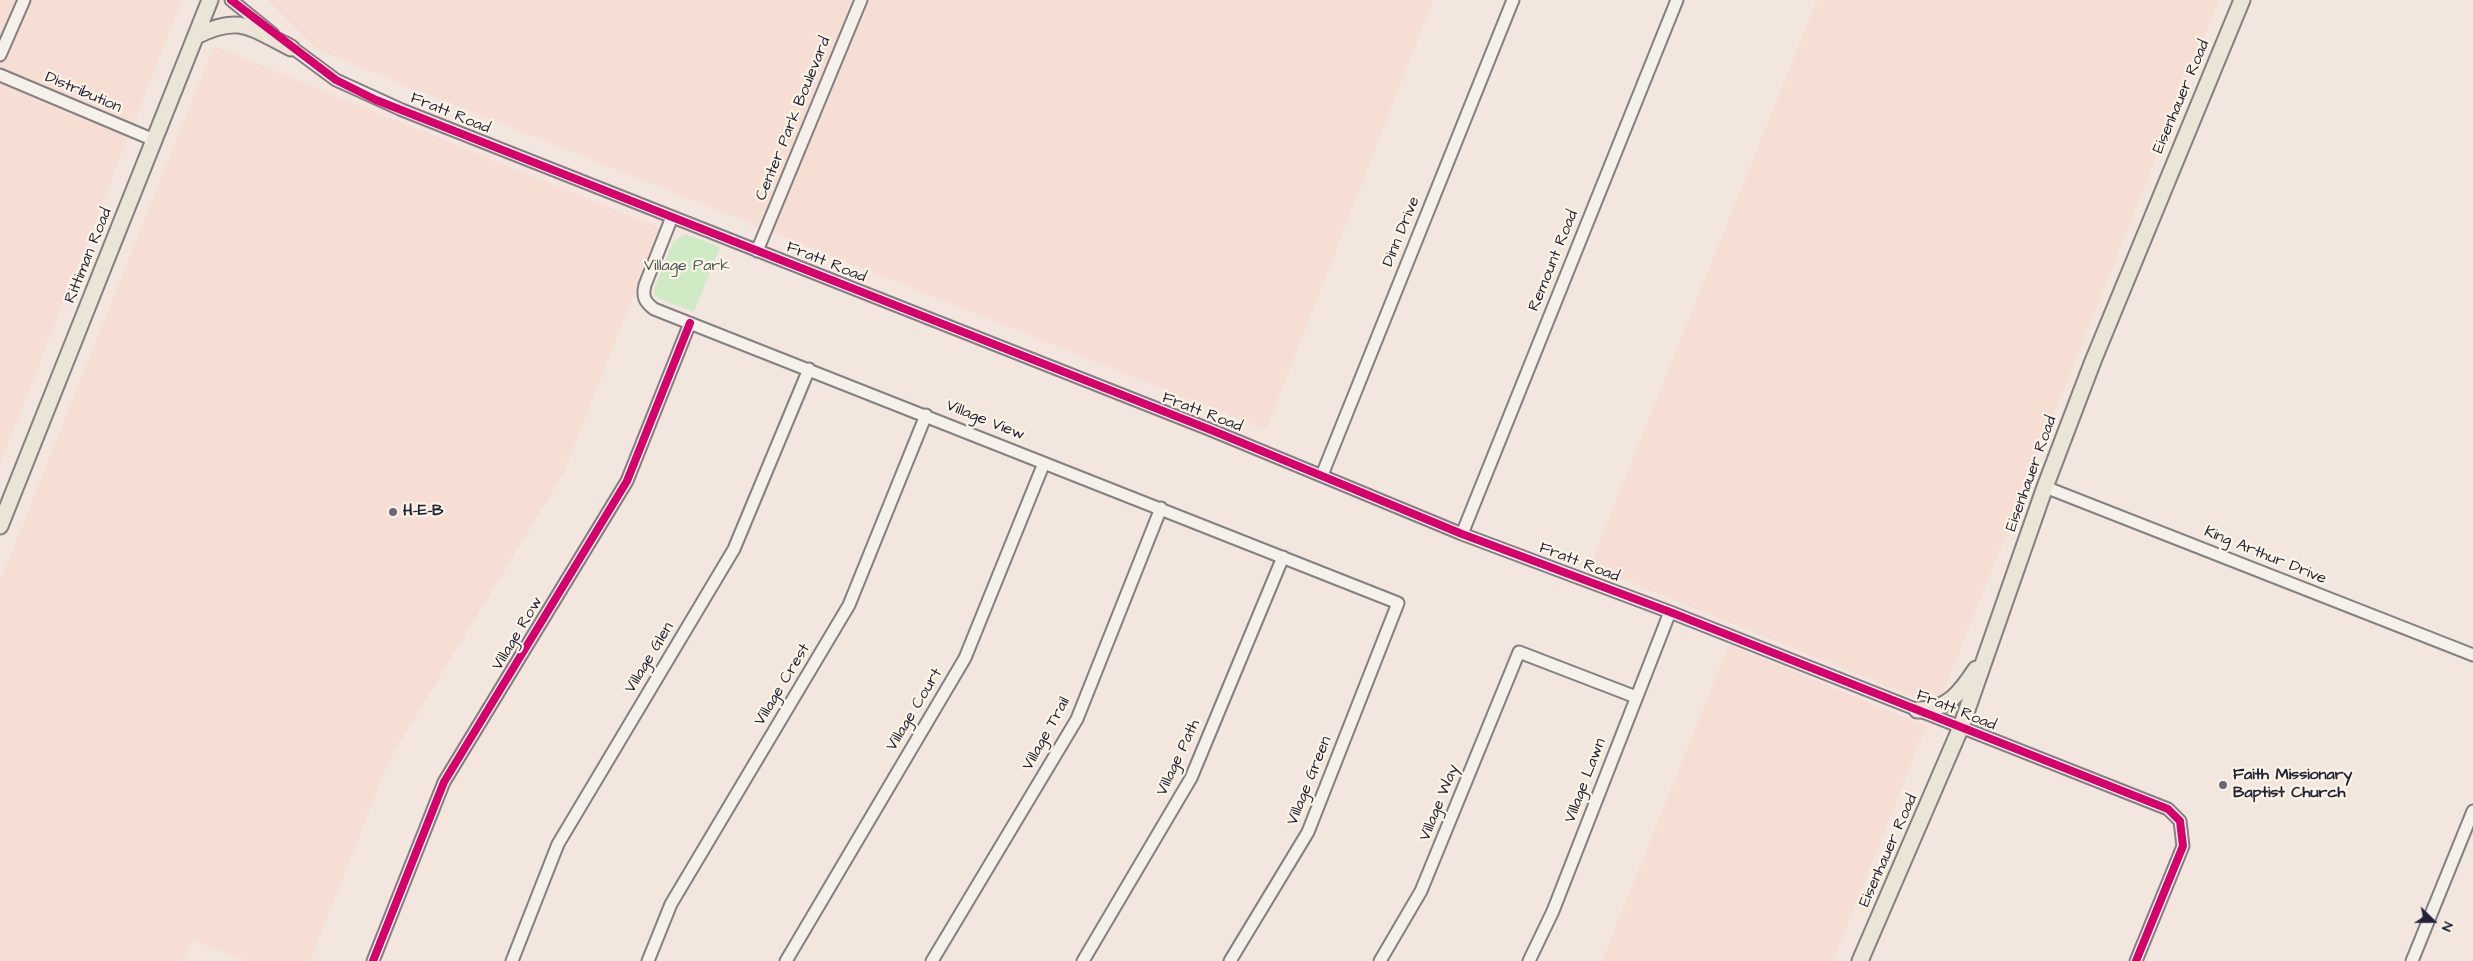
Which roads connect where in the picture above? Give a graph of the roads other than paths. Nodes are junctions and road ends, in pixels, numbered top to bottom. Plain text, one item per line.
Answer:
1 (24, 0) edge
2 (210, 0) edge
3 (231, 0) edge
4 (861, 0) edge
5 (1513, 0) edge
6 (1676, 0) edge
7 (2242, 0) edge
8 (196, 36) junction
9 (292, 48) junction
10 (0, 55) edge
11 (0, 75) edge
12 (154, 140) junction
13 (672, 217) junction
14 (757, 251) junction
15 (690, 323) junction
16 (809, 369) junction
17 (926, 415) junction
18 (1044, 463) junction
19 (1322, 475) junction
20 (2045, 487) junction
21 (1161, 508) junction
22 (0, 526) edge
23 (1462, 534) junction
24 (1283, 557) junction
25 (1398, 603) joint
26 (1670, 612) junction
27 (1993, 639) junction
28 (2473, 655) edge
29 (1636, 697) junction
30 (1917, 710) junction
31 (1961, 727) junction
32 (2473, 811) edge
33 (373, 961) edge
34 (512, 961) edge
35 (648, 961) edge
36 (786, 961) edge
37 (932, 961) edge
38 (1083, 961) edge
39 (1230, 961) edge
40 (1380, 961) edge
41 (1529, 961) edge
42 (1860, 961) edge
43 (2136, 961) edge
44 (2412, 961) edge

1 - 10 street
2 - 8 main road, Rittiman Road
3 - 9 street, Fratt Road
4 - 14 street, Center Park Boulevard
5 - 19 street, Dinn Drive
6 - 23 street, Remount Road
7 - 20 main road, Eisenhauer Road
8 - 9 main road
8 - 12 main road, Rittiman Road
9 - 13 street, Fratt Road
11 - 12 street, Distribution
12 - 22 main road, Rittiman Road
13 - 14 street, Fratt Road
13 - 15 street, Village View
14 - 19 street, Fratt Road
15 - 16 street, Village View
15 - 33 street, Village Row
16 - 17 street, Village View
16 - 34 street, Village Glen
17 - 18 street, Village View
17 - 35 street, Village Crest
18 - 21 street, Village View
18 - 36 street, Village Court
19 - 23 street, Fratt Road
20 - 27 main road, Eisenhauer Road
20 - 28 street, King Arthur Drive
21 - 24 street, Village View
21 - 37 street, Village Trail
23 - 26 street, Fratt Road
24 - 25 street, Village View
24 - 38 street, Village Path
25 - 39 street, Village Green
26 - 29 street, Village Lawn
26 - 30 street, Fratt Road
27 - 30 main road
27 - 31 main road, Eisenhauer Road
29 - 40 street, Village Way
29 - 41 street, Village Lawn
30 - 31 street, Fratt Road
31 - 42 main road, Eisenhauer Road
31 - 43 street, Fratt Road
32 - 44 street

